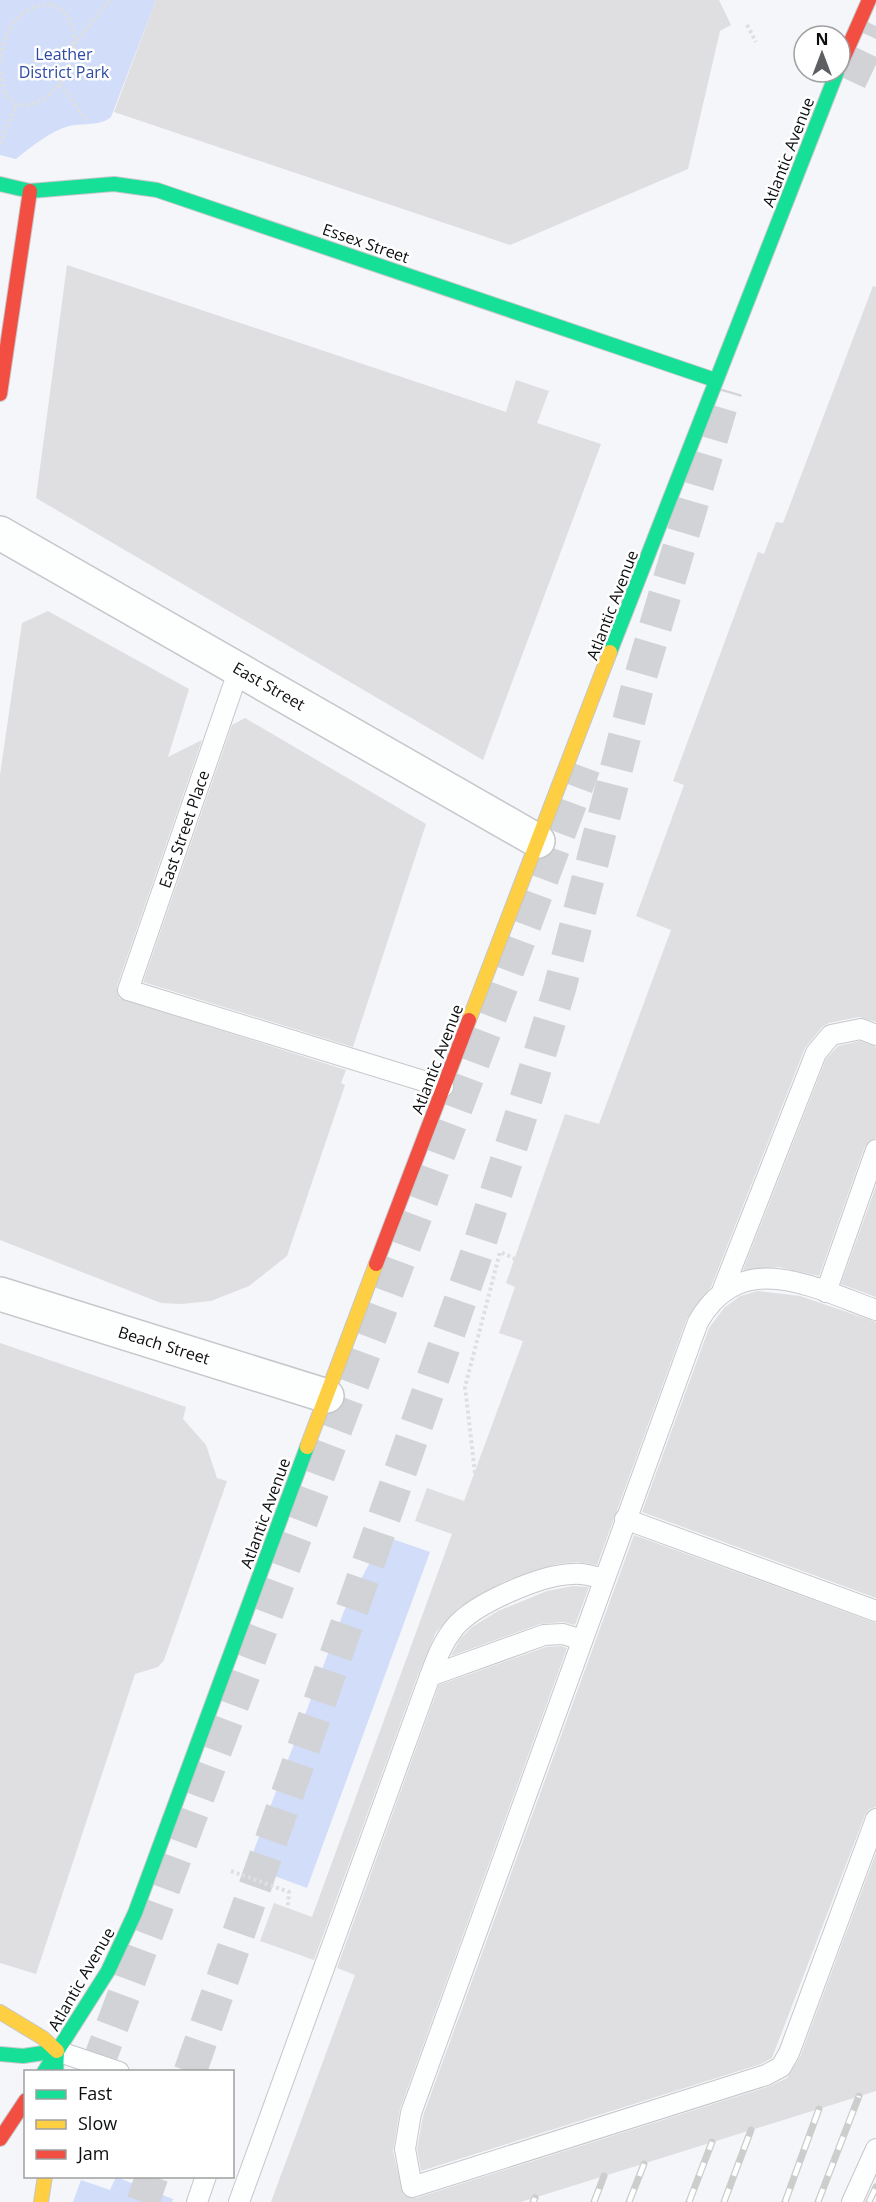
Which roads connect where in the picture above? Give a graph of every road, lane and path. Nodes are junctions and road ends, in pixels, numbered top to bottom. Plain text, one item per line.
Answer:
1 (110, 0) edge
2 (869, 0) edge
3 (35, 2) edge
4 (747, 25) dead end
5 (852, 39) edge
6 (756, 42) dead end
7 (73, 46) junction
8 (0, 63) edge
9 (0, 70) edge
10 (832, 84) edge
11 (60, 85) junction
12 (16, 105) junction
13 (88, 123) dead end
14 (0, 144) edge
15 (0, 184) edge
16 (30, 191) junction
17 (715, 380) junction
18 (0, 394) edge
19 (0, 533) edge
20 (239, 669) junction
21 (538, 841) junction
22 (876, 1035) edge
23 (443, 1088) junction
24 (876, 1150) edge
25 (723, 1289) junction
26 (826, 1292) junction
27 (0, 1294) edge
28 (876, 1310) edge
29 (698, 1322) junction
30 (327, 1396) junction
31 (475, 1473) dead end
32 (626, 1519) junction
33 (604, 1579) junction
34 (876, 1611) edge
35 (582, 1640) junction
36 (430, 1676) junction
37 (876, 1819) edge
38 (231, 1871) dead end
39 (286, 1929) dead end
40 (0, 2012) edge
41 (57, 2051) junction
42 (0, 2054) edge
43 (45, 2070) edge
44 (56, 2070) edge
45 (113, 2070) edge
46 (24, 2103) edge
47 (0, 2139) edge
48 (876, 2149) edge
49 (45, 2178) edge
50 (205, 2178) edge
51 (40, 2202) edge
52 (197, 2202) edge
53 (238, 2202) edge
54 (852, 2202) edge

1 - 7 path
2 - 5 main road
3 - 7 path
3 - 8 path
4 - 6 path
7 - 11 path
9 - 12 path
10 - 17 main road, Atlantic Avenue
11 - 12 path
11 - 13 path
12 - 14 path
15 - 16 main road, Essex Street
16 - 17 main road, Essex Street
16 - 18 main road
17 - 21 main road, Atlantic Avenue
19 - 20 street, East Street
20 - 21 street, East Street
20 - 23 lane, East Street Place
21 - 23 main road, Atlantic Avenue
22 - 25 lane
23 - 30 main road, Atlantic Avenue
24 - 26 lane
25 - 26 lane
25 - 29 lane
26 - 28 lane
27 - 30 street, Beach Street
29 - 31 path
29 - 32 lane
30 - 41 main road, Atlantic Avenue
32 - 33 lane
32 - 34 lane
33 - 35 lane
33 - 36 lane
35 - 36 lane
35 - 37 lane
36 - 53 lane
38 - 39 path
40 - 41 main road
41 - 42 main road
41 - 43 main road, Atlantic Avenue
41 - 44 main road
41 - 45 lane
46 - 47 main road
48 - 54 lane
49 - 51 main road
50 - 52 lane

